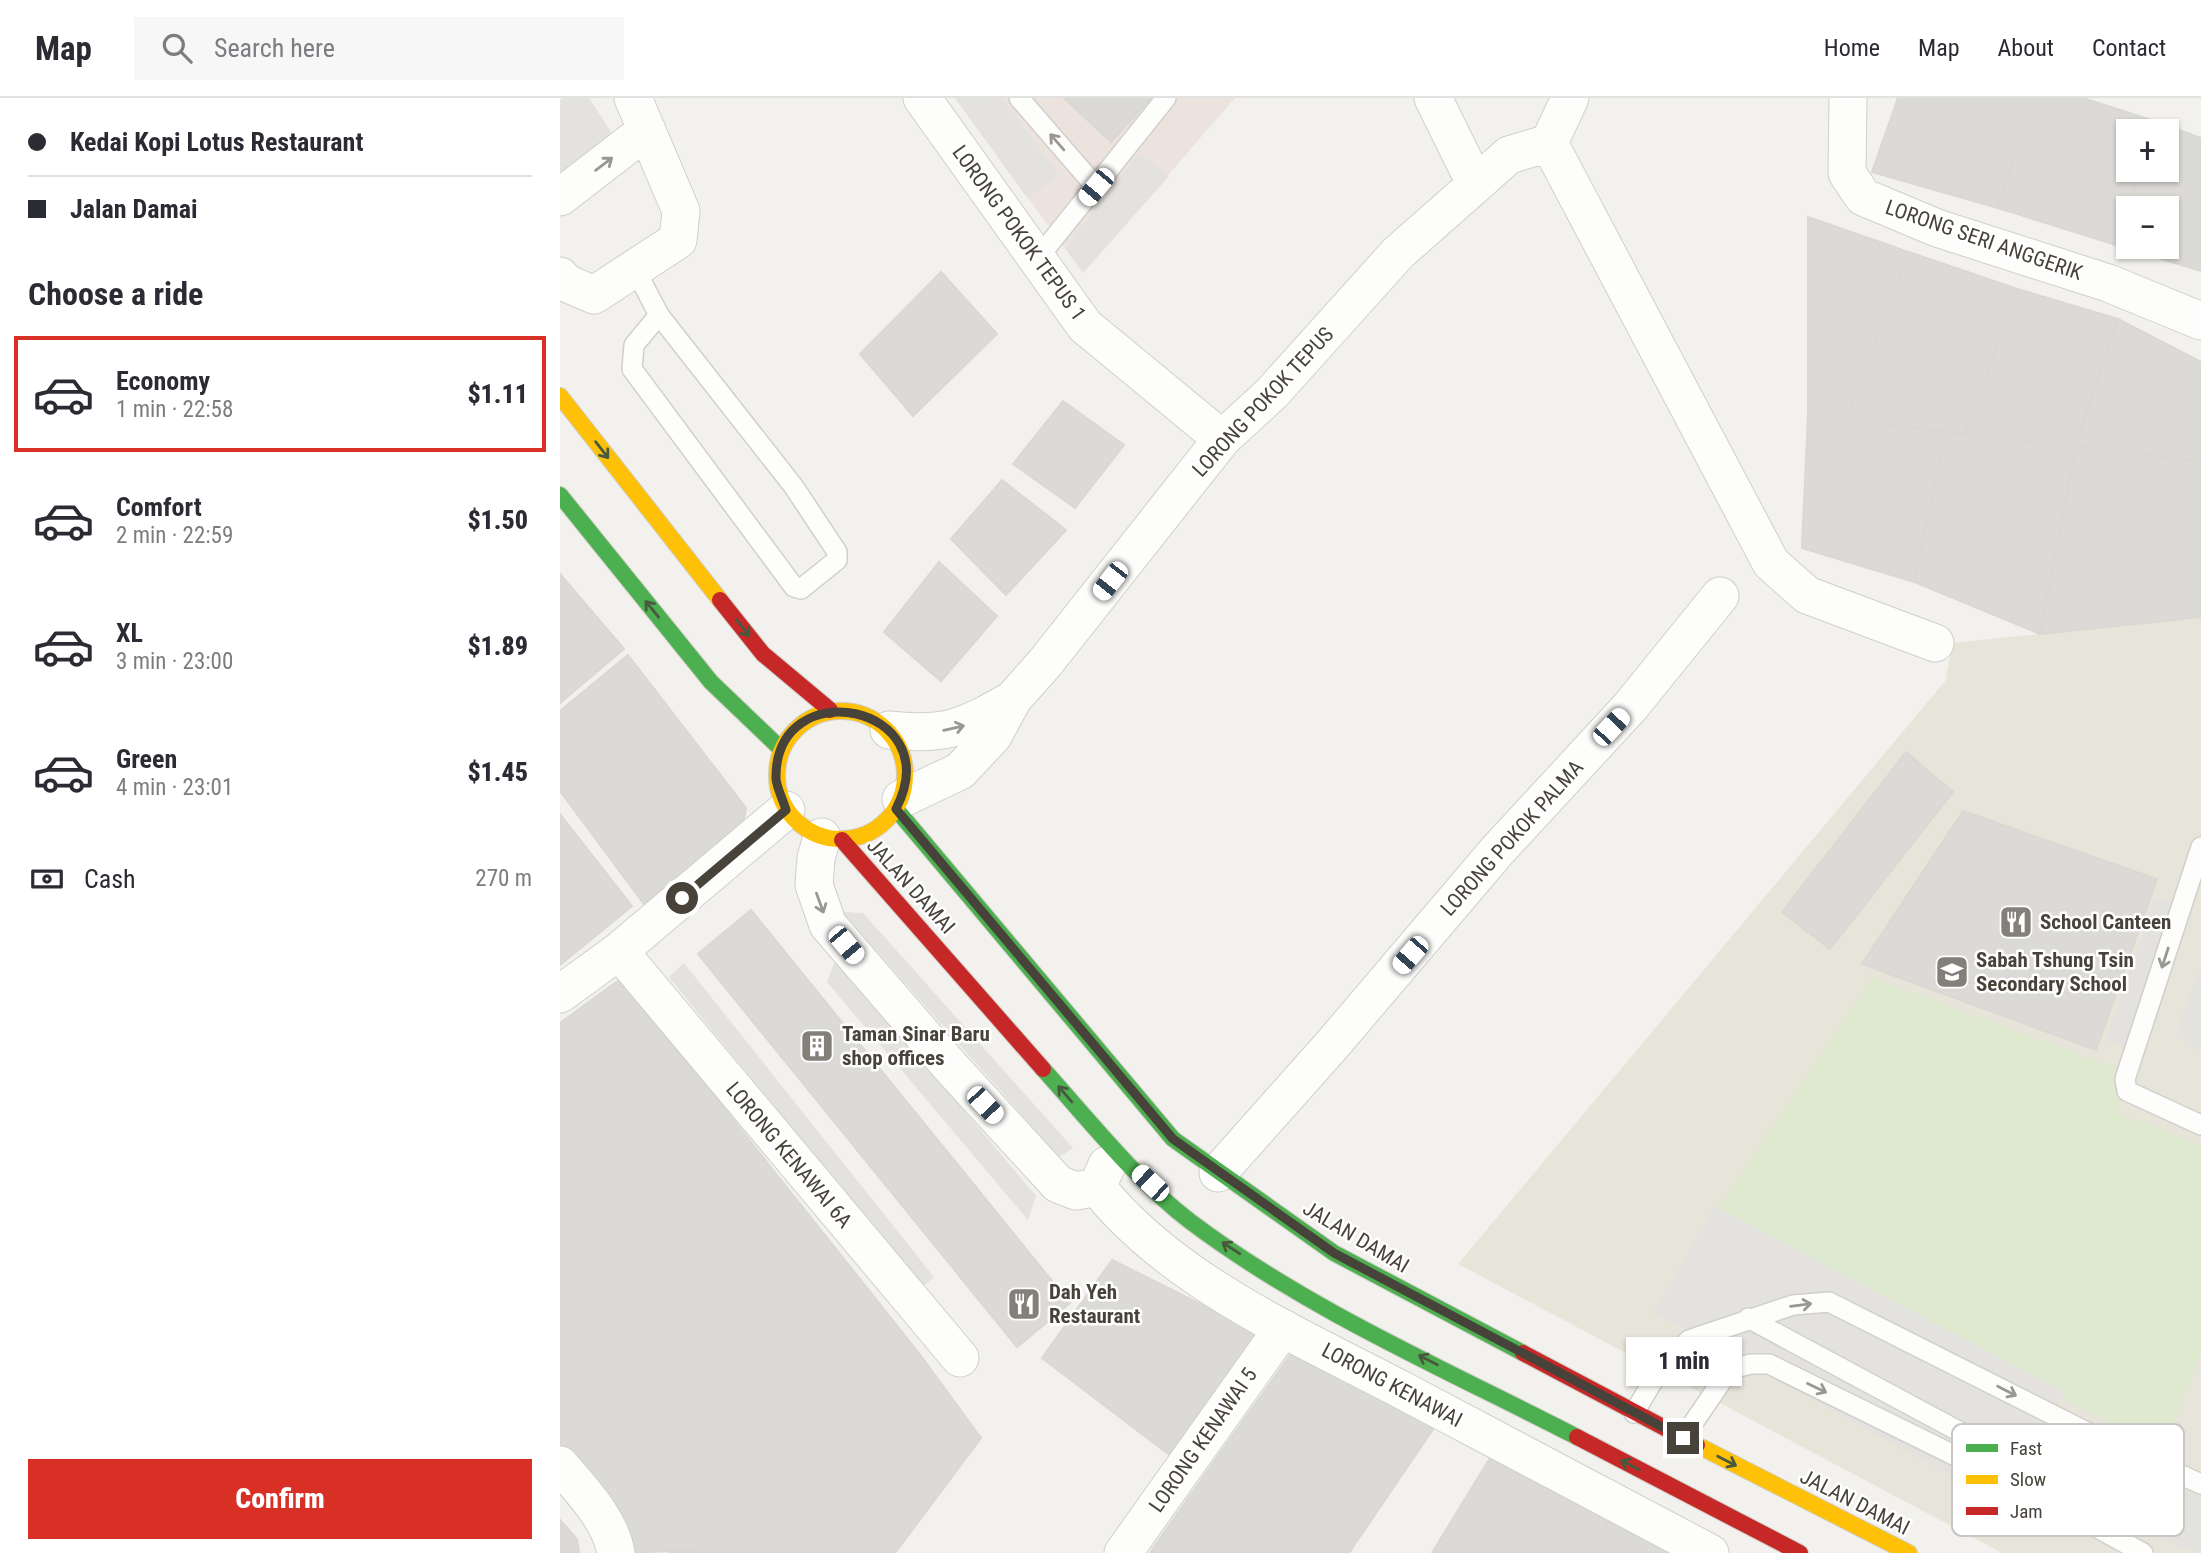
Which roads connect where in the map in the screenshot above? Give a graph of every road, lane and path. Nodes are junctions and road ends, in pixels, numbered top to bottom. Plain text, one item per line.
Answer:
1 (922, 98) edge
2 (1019, 98) edge
3 (1166, 98) edge
4 (1433, 98) edge
5 (1570, 98) edge
6 (1848, 98) edge
7 (640, 114) edge
8 (1549, 143) junction
9 (1475, 183) junction
10 (1096, 187) junction
11 (560, 197) edge
12 (1038, 258) junction
13 (635, 269) junction
14 (560, 276) edge
15 (659, 314) junction
16 (2201, 321) edge
17 (560, 396) edge
18 (1223, 439) junction
19 (560, 495) edge
20 (1720, 596) dead end
21 (1935, 643) dead end
22 (1013, 699) junction
23 (830, 710) junction
24 (889, 730) junction
25 (781, 749) junction
26 (898, 804) junction
27 (786, 810) junction
28 (832, 839) junction
29 (2201, 847) edge
30 (619, 951) junction
31 (560, 994) edge
32 (2201, 1125) edge
33 (1110, 1145) junction
34 (1218, 1173) junction
35 (1097, 1187) junction
36 (1748, 1318) junction
37 (1283, 1328) junction
38 (960, 1358) dead end
39 (1634, 1413) junction
40 (2071, 1424) edge
41 (1952, 1428) edge
42 (1683, 1438) junction
43 (1952, 1454) edge
44 (560, 1465) edge
45 (2184, 1477) edge
46 (2201, 1485) edge
47 (2112, 1536) edge
48 (616, 1553) edge
49 (1123, 1553) edge
50 (1710, 1553) edge
51 (1800, 1553) edge
52 (1909, 1553) edge
53 (2143, 1553) edge

1 - 12 street, LORONG POKOK TEPUS 1
10 -> 2 lane
3 - 10 lane
4 - 9 street
5 - 8 street
6 - 16 street, LORONG SERI ANGGERIK
11 -> 7 street
7 - 13 street
8 - 9 street, LORONG POKOK TEPUS
8 - 21 street
9 - 18 street, LORONG POKOK TEPUS
10 - 12 lane
12 - 18 street, LORONG POKOK TEPUS 1
13 - 14 street
13 - 15 lane
15 - 15 lane
17 -> 23 main road
18 - 22 street, LORONG POKOK TEPUS
25 -> 19 main road
20 - 34 street, LORONG POKOK PALMA
24 -> 22 street, LORONG POKOK TEPUS
22 - 26 street, LORONG POKOK TEPUS
23 - 24 main road
23 - 25 main road
24 - 26 main road
25 - 27 main road
26 - 28 main road
26 - 34 main road, JALAN DAMAI
27 - 28 main road
27 - 30 street
33 -> 28 main road, JALAN DAMAI
28 -> 35 street
29 -> 32 lane
30 - 31 street
30 - 38 street, LORONG KENAWAI 6A
33 - 35 street
51 -> 33 main road, JALAN DAMAI
34 - 39 main road, JALAN DAMAI
35 - 37 street, LORONG KENAWAI
36 - 39 lane
36 -> 40 lane
36 - 41 lane
37 - 49 street, LORONG KENAWAI 5
37 - 50 street, LORONG KENAWAI
39 - 42 main road, JALAN DAMAI
42 -> 43 lane
42 -> 52 main road, JALAN DAMAI
44 - 48 street
45 -> 46 lane
47 - 53 lane

